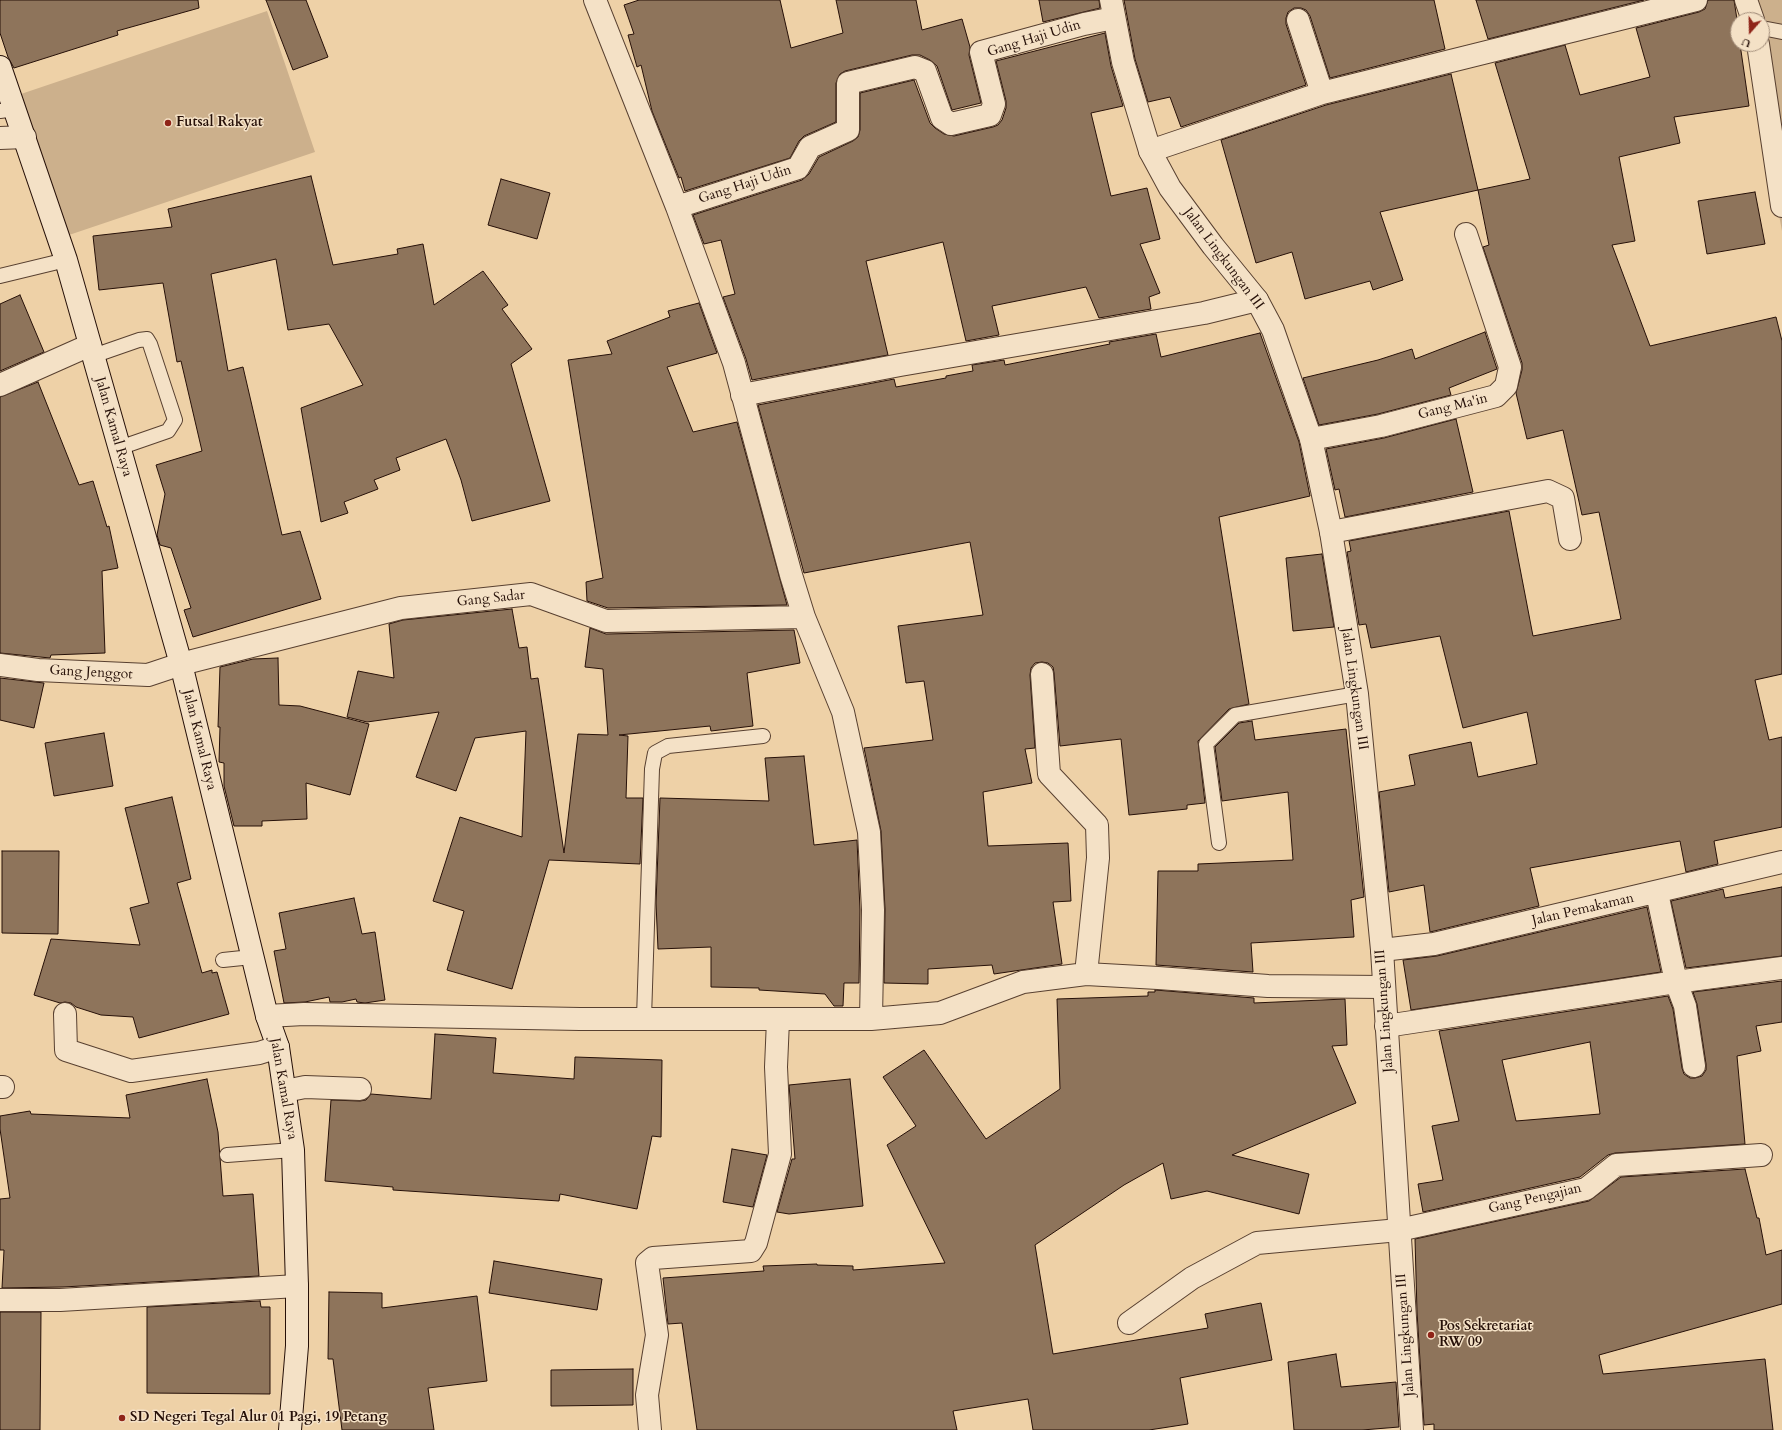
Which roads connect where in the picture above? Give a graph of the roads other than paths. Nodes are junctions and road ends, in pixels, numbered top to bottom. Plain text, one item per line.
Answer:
1 (595, 0) edge
2 (1696, 0) edge
3 (1746, 0) edge
4 (1662, 4) edge
5 (1113, 9) edge
6 (1750, 12) edge
7 (1298, 20) dead end
8 (1770, 30) edge
9 (1782, 32) edge
10 (1759, 52) edge
11 (0, 67) edge
12 (1322, 93) junction
13 (7, 110) edge
14 (25, 137) junction
15 (0, 138) edge
16 (1150, 151) junction
17 (1782, 206) edge
18 (677, 207) junction
19 (1466, 234) dead end
20 (66, 260) junction
21 (0, 276) edge
22 (1257, 300) junction
23 (92, 350) junction
24 (0, 385) edge
25 (742, 395) junction
26 (1311, 439) junction
27 (119, 448) junction
28 (1331, 532) junction
29 (1570, 539) dead end
30 (804, 617) junction
31 (181, 664) junction
32 (0, 665) edge
33 (1042, 674) dead end
34 (1357, 694) junction
35 (762, 736) dead end
36 (1219, 843) dead end
37 (1782, 862) edge
38 (1657, 893) junction
39 (1382, 950) junction
40 (252, 956) junction
41 (223, 960) dead end
42 (1782, 968) edge
43 (1086, 974) junction
44 (1676, 982) junction
45 (1384, 987) junction
46 (66, 1014) dead end
47 (267, 1016) junction
48 (644, 1018) junction
49 (872, 1019) junction
50 (778, 1020) junction
51 (1386, 1026) junction
52 (278, 1048) junction
53 (1694, 1066) dead end
54 (360, 1090) dead end
55 (285, 1091) junction
56 (293, 1150) junction
57 (227, 1155) dead end
58 (1761, 1155) dead end
59 (1399, 1230) junction
60 (297, 1286) junction
61 (0, 1300) edge
62 (1129, 1323) dead end
63 (290, 1430) edge
64 (650, 1430) edge
65 (1412, 1430) edge

1 - 18 street
2 - 4 street
3 - 6 street
4 - 12 street
5 - 16 street, Jalan Lingkungan III
5 - 18 street, Gang Haji Udin
7 - 12 street
8 - 9 lane
10 - 17 street
11 - 13 street, Jalan Kamal Raya
12 - 16 street
13 - 14 street, Jalan Kamal Raya
14 - 15 street
14 - 20 street, Jalan Kamal Raya
16 - 22 street, Jalan Lingkungan III
18 - 25 street
19 - 26 street, Gang Ma'in
20 - 21 lane
20 - 23 street, Jalan Kamal Raya
22 - 25 street
22 - 26 street, Jalan Lingkungan III
23 - 24 street
23 - 27 street, Jalan Kamal Raya
23 - 27 lane
25 - 30 street
26 - 28 street, Jalan Lingkungan III
27 - 31 street, Jalan Kamal Raya
28 - 29 street
28 - 34 street, Jalan Lingkungan III
30 - 31 street, Gang Sadar
30 - 49 street
31 - 32 street, Gang Jenggot
31 - 40 street, Jalan Kamal Raya
33 - 43 street
34 - 36 lane
34 - 39 street, Jalan Lingkungan III
35 - 48 lane
37 - 38 street, Jalan Pemakaman
38 - 39 street, Jalan Pemakaman
38 - 44 street
39 - 45 street, Jalan Lingkungan III
40 - 41 lane
40 - 47 street, Jalan Kamal Raya
42 - 44 street
43 - 45 street
43 - 49 street
44 - 51 street
44 - 53 street
45 - 51 street, Jalan Lingkungan III
46 - 52 street
47 - 48 street
47 - 52 street, Jalan Kamal Raya
48 - 50 street
49 - 50 street
50 - 64 street
51 - 59 street, Jalan Lingkungan III
52 - 55 street, Jalan Kamal Raya
54 - 55 street
55 - 56 street, Jalan Kamal Raya
56 - 57 lane
56 - 60 street, Jalan Kamal Raya
58 - 59 street, Gang Pengajian
59 - 62 street, Gang Pengajian
59 - 65 street, Jalan Lingkungan III
60 - 61 street
60 - 63 street, Jalan Kamal Raya

